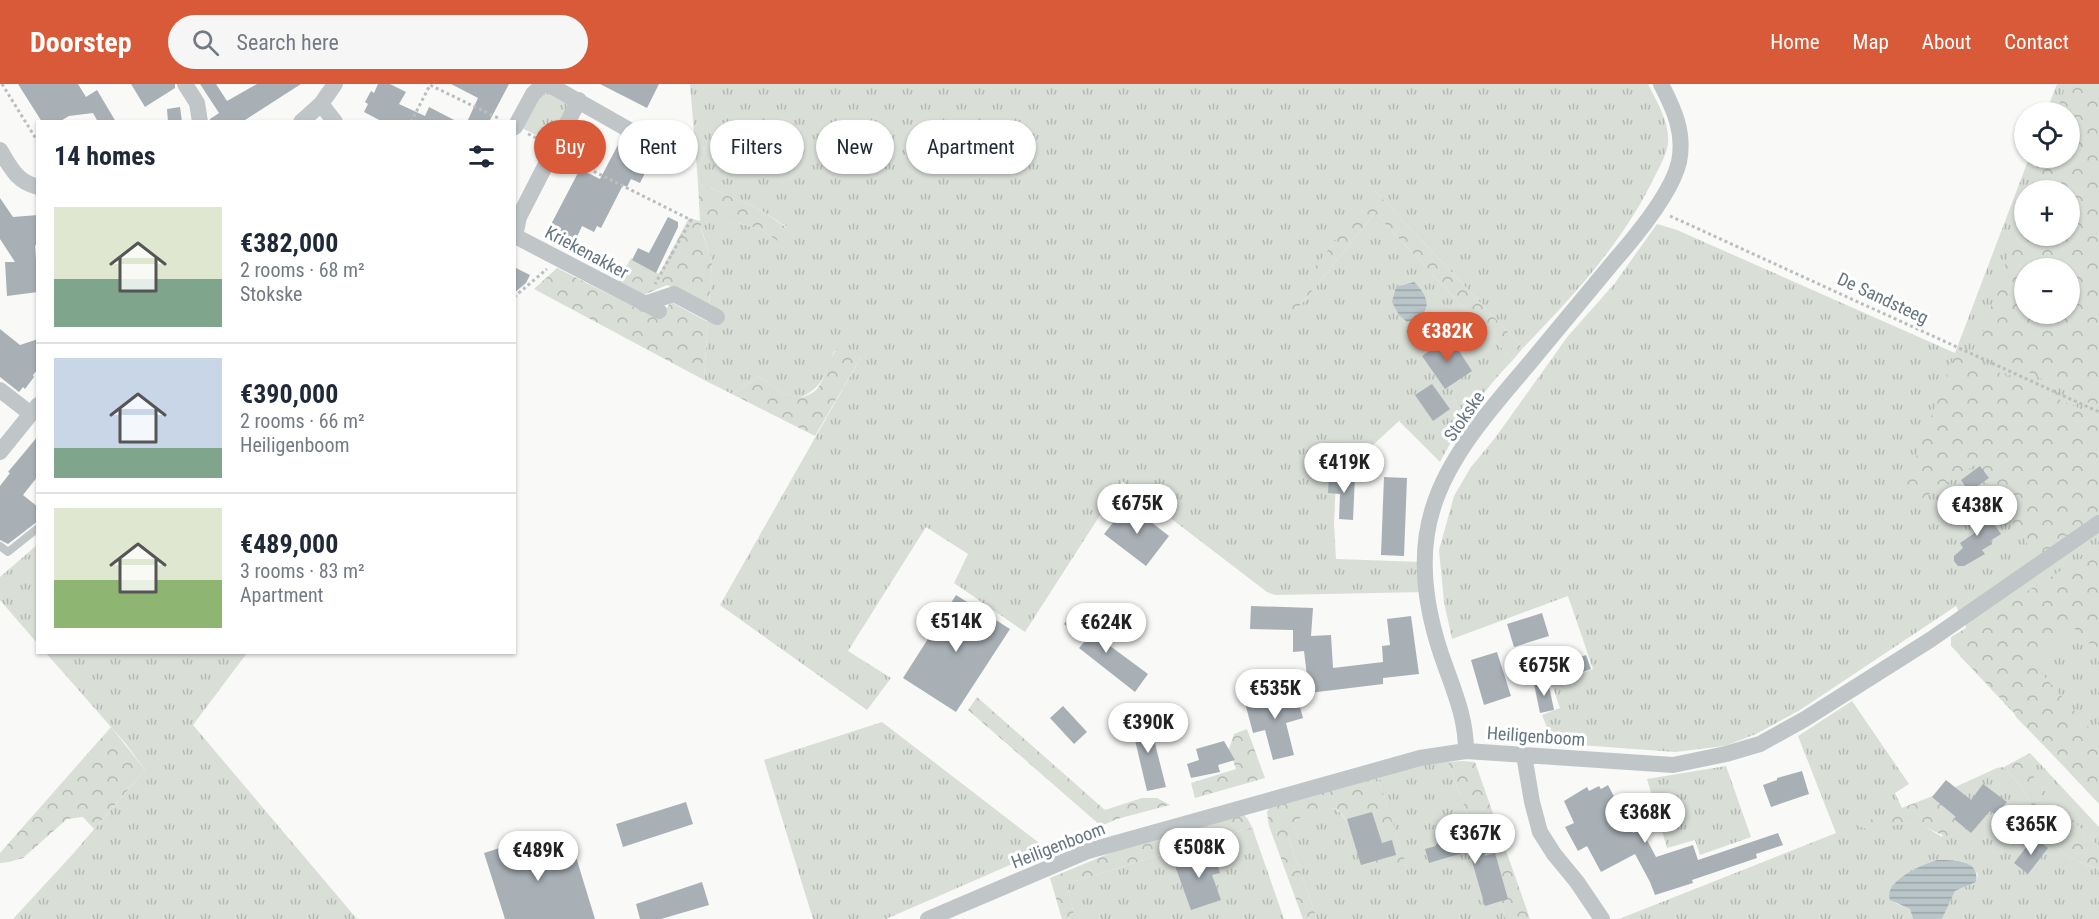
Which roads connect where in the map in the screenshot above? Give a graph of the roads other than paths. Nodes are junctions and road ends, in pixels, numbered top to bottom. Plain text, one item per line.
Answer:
1 (185, 84) edge
2 (335, 84) edge
3 (543, 84) edge
4 (548, 84) edge
5 (1661, 84) edge
6 (579, 100) junction
7 (321, 104) junction
8 (200, 120) edge
9 (303, 120) edge
10 (333, 120) edge
11 (618, 123) edge
12 (516, 125) edge
13 (0, 150) edge
14 (36, 186) edge
15 (517, 216) edge
16 (516, 237) edge
17 (717, 316) dead end
18 (0, 390) edge
19 (34, 410) edge
20 (0, 452) edge
21 (2099, 523) edge
22 (36, 530) edge
23 (0, 546) edge
24 (1466, 751) junction
25 (1524, 755) junction
26 (928, 919) edge
27 (1602, 919) edge

1 - 8 street
2 - 7 street
3 - 12 street
4 - 6 street
5 - 24 street, Stokske
6 - 11 street
6 - 15 street, Kriekenakker
7 - 9 street
7 - 10 street
13 - 14 street
16 - 17 street, Kriekenakker
18 - 19 street
19 - 20 street
21 - 25 street, Heiligenboom
22 - 23 lane
24 - 25 street, Heiligenboom
24 - 26 street, Heiligenboom
25 - 27 street

